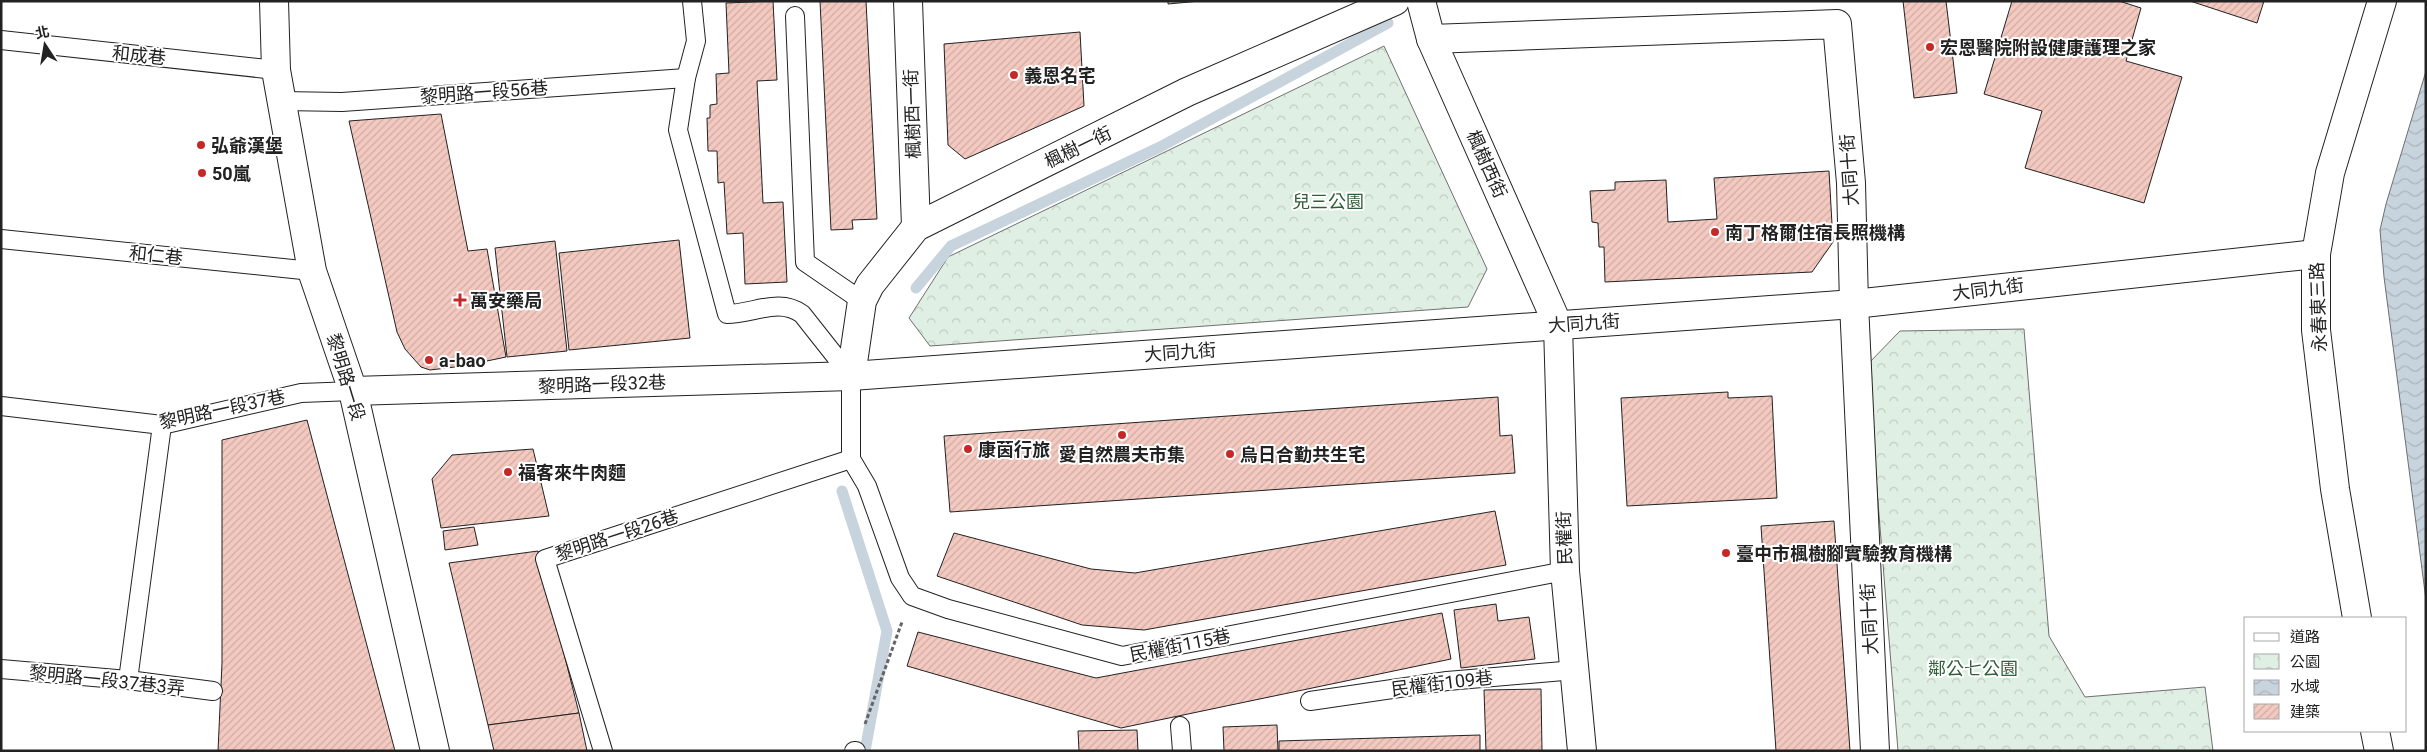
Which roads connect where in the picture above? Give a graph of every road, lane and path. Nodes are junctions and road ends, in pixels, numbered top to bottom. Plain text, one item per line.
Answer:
1 (274, 1) edge
2 (692, 1) edge
3 (908, 1) edge
4 (1395, 1) edge
5 (1421, 1) edge
6 (2382, 1) edge
7 (795, 16) dead end
8 (1431, 39) junction
9 (1, 40) edge
10 (276, 70) junction
11 (686, 78) junction
12 (282, 101) junction
13 (916, 227) junction
14 (1, 239) edge
15 (2316, 254) junction
16 (312, 271) junction
17 (862, 300) junction
18 (1854, 304) junction
19 (1558, 325) junction
20 (851, 376) junction
21 (353, 391) junction
22 (1, 406) edge
23 (162, 425) junction
24 (851, 459) junction
25 (1565, 571) junction
26 (912, 596) junction
27 (2357, 617) edge
28 (1, 669) edge
29 (1575, 670) junction
30 (128, 680) junction
31 (213, 691) dead end
32 (1310, 701) dead end
33 (1180, 726) dead end
34 (2376, 732) edge
35 (435, 751) edge
36 (603, 751) edge
37 (855, 751) edge
38 (1182, 751) edge
39 (1582, 751) edge
40 (1875, 751) edge
41 (2379, 751) edge

1 - 10 street, 黎明路一段
2 - 11 lane
3 - 13 street, 楓樹西一街
4 - 13 street, 楓樹一街
5 - 8 street, 楓樹西街
6 - 15 street, 永春東三路
7 - 17 lane
8 - 18 street, 大同十街
8 - 19 street, 楓樹西街
9 - 10 lane, 和成巷
10 - 12 street, 黎明路一段
11 - 12 lane, 黎明路一段56巷
11 - 20 lane
12 - 16 street, 黎明路一段
13 - 17 street, 楓樹一街
14 - 16 lane, 和仁巷
15 - 18 street, 大同九街
15 - 27 street, 永春東三路
16 - 21 street, 黎明路一段
17 - 20 street, 楓樹一街
18 - 19 street, 大同九街
18 - 40 street, 大同十街
19 - 20 street, 大同九街
19 - 25 street, 民權街
20 - 21 street, 黎明路一段32巷
20 - 24 lane
21 - 23 lane, 黎明路一段37巷
21 - 35 street, 黎明路一段
22 - 23 lane, 黎明路一段37巷
23 - 30 lane
24 - 26 lane
24 - 36 lane, 黎明路一段26巷
25 - 26 lane, 民權街115巷
25 - 29 street, 民權街
26 - 37 path
28 - 30 lane, 黎明路一段37巷3弄
29 - 32 lane, 民權街109巷
29 - 39 street, 民權街
30 - 31 lane, 黎明路一段37巷3弄
33 - 38 lane
34 - 41 street

